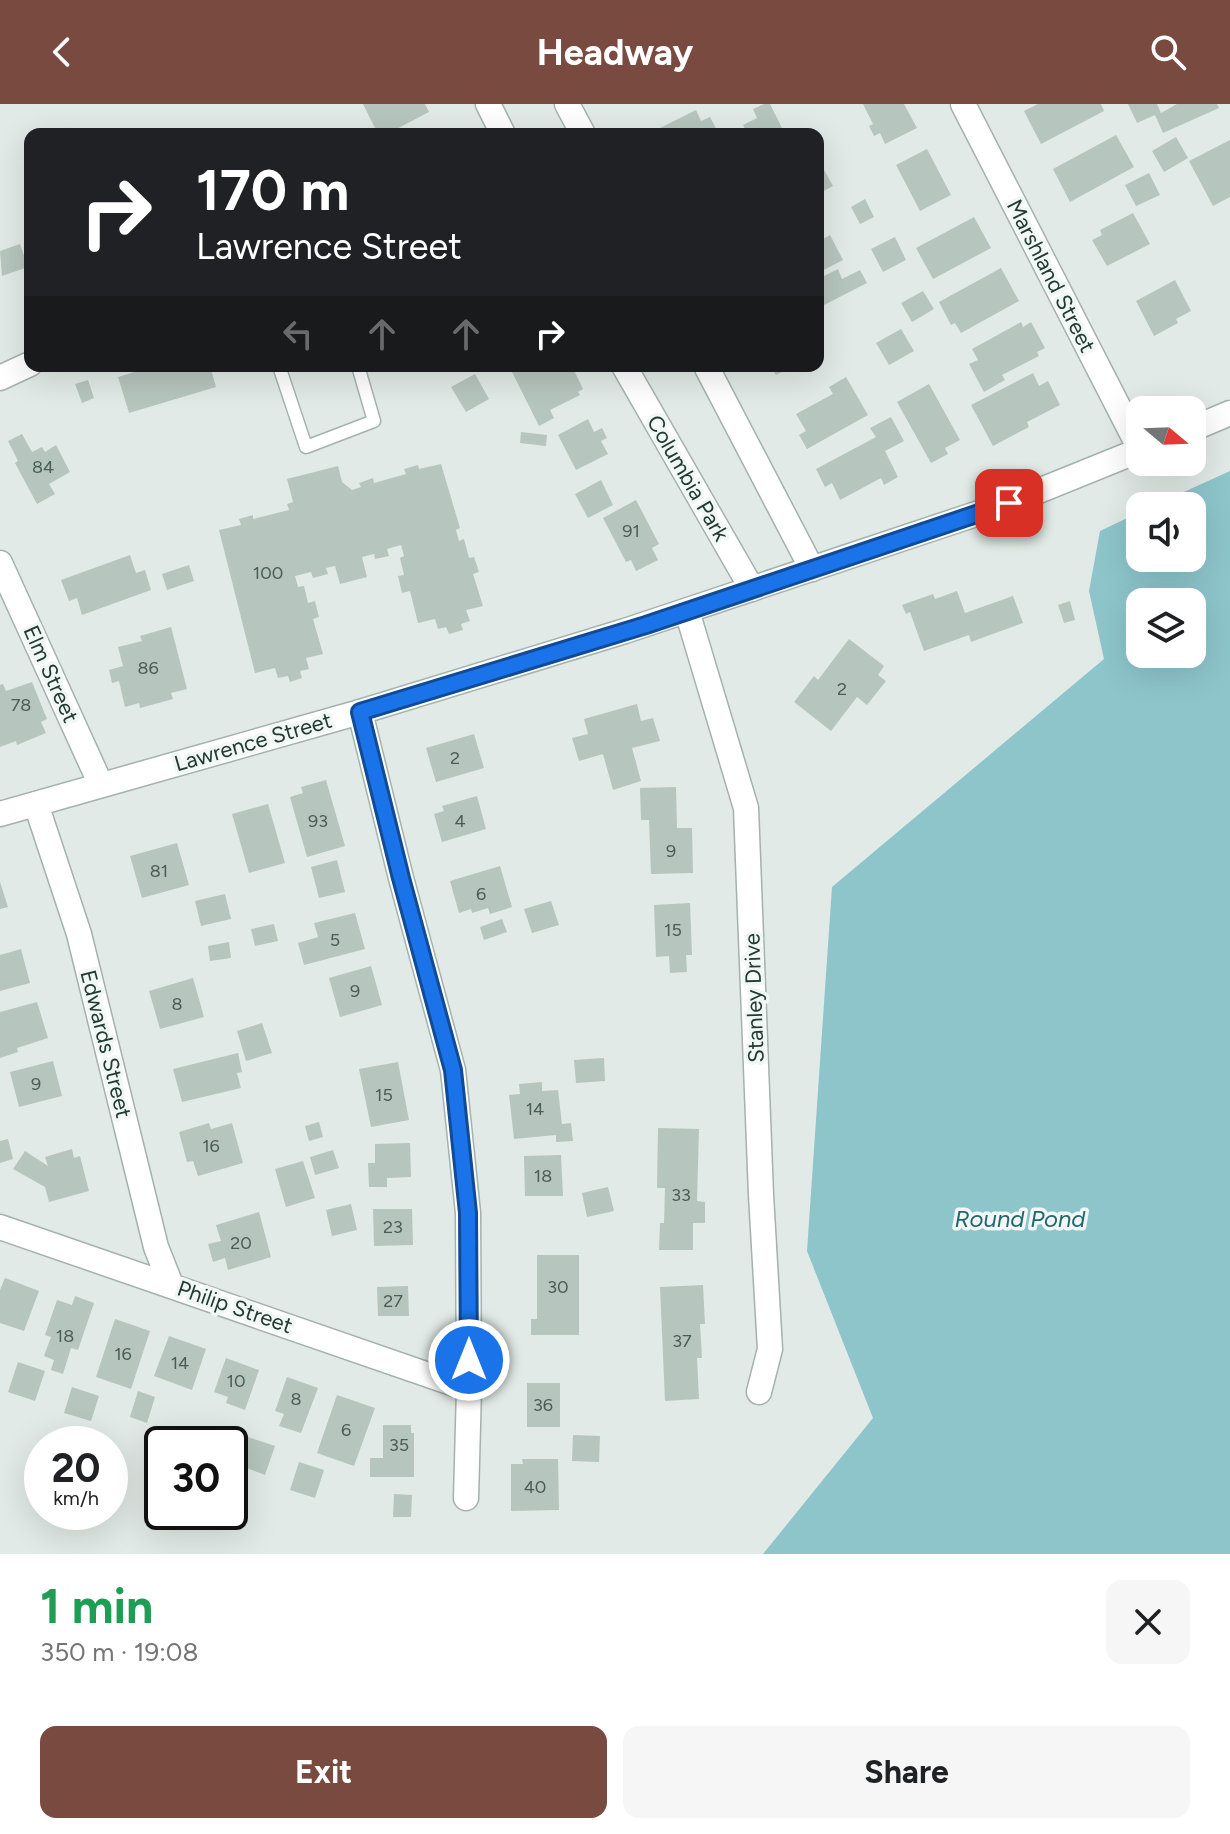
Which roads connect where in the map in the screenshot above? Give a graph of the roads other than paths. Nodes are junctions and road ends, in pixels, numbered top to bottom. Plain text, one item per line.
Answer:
1 (488, 104) edge
2 (567, 104) edge
3 (963, 104) edge
4 (500, 128) edge
5 (580, 128) edge
6 (24, 367) edge
7 (281, 372) edge
8 (360, 372) edge
9 (627, 372) edge
10 (709, 372) edge
11 (0, 378) edge
12 (1230, 413) edge
13 (1126, 422) edge
14 (1206, 423) edge
15 (1126, 455) edge
16 (0, 563) edge
17 (812, 569) junction
18 (752, 589) junction
19 (687, 611) junction
20 (360, 712) junction
21 (101, 785) junction
22 (36, 804) junction
23 (0, 814) edge
24 (0, 1227) edge
25 (171, 1285) junction
26 (469, 1389) junction
27 (759, 1392) dead end
28 (466, 1498) dead end

1 - 4 street
2 - 5 street
3 - 13 street, Marshland Street
6 - 11 street
7 - 8 lane
9 - 18 street, Columbia Park
10 - 17 street
12 - 14 street
15 - 17 street, Lawrence Street
16 - 21 street, Elm Street
17 - 18 street, Lawrence Street
18 - 19 street, Lawrence Street
19 - 20 street, Lawrence Street
19 - 27 street, Stanley Drive
20 - 21 street, Lawrence Street
20 - 26 street
21 - 22 street, Lawrence Street
22 - 23 street, Lawrence Street
22 - 25 street, Edwards Street
24 - 25 street, Philip Street
25 - 26 street, Philip Street
26 - 28 street

